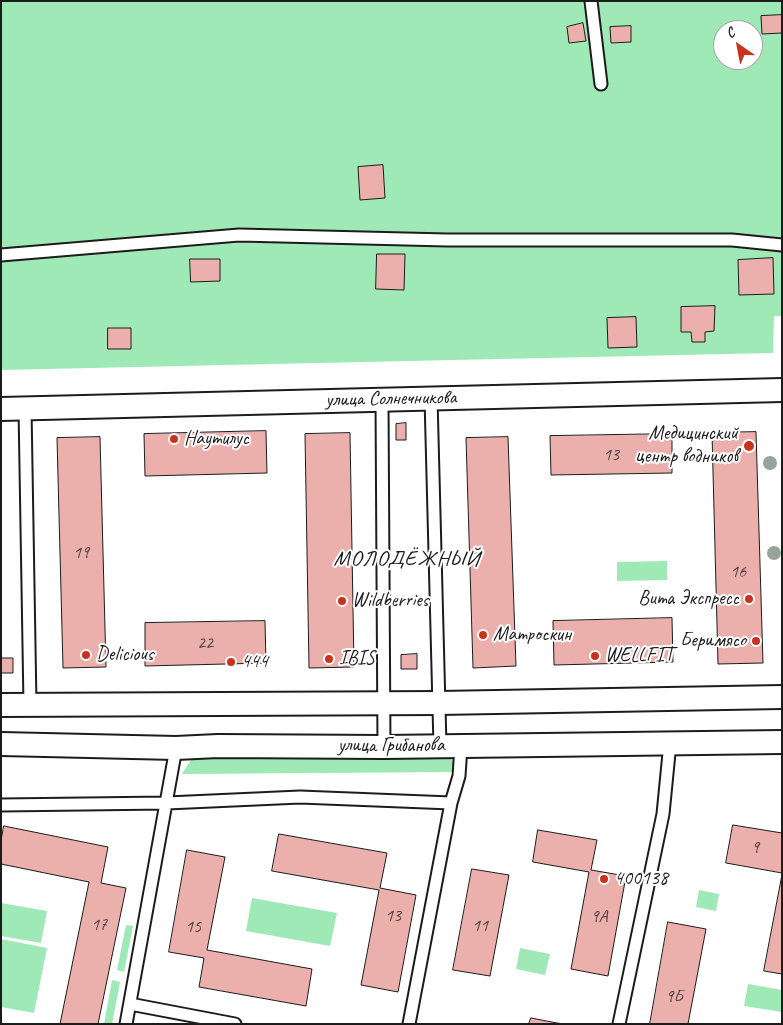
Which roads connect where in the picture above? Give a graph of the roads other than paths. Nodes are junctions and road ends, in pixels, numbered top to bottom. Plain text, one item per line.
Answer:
1 (591, 1) edge
2 (601, 84) dead end
3 (782, 245) edge
4 (1, 255) edge
5 (782, 390) edge
6 (431, 398) junction
7 (382, 400) junction
8 (25, 408) junction
9 (1, 410) edge
10 (782, 697) edge
11 (384, 703) junction
12 (439, 703) junction
13 (1, 705) edge
14 (30, 705) junction
15 (782, 742) edge
16 (670, 743) junction
17 (1, 744) edge
18 (450, 746) junction
19 (384, 747) junction
20 (176, 748) junction
21 (167, 803) junction
22 (451, 803) junction
23 (1, 805) edge
24 (130, 1004) junction
25 (126, 1024) edge
26 (235, 1024) edge
27 (410, 1024) edge
28 (619, 1024) edge

1 - 2 lane
3 - 4 lane
5 - 6 street, улица Солнечникова
6 - 7 street, улица Солнечникова
6 - 12 lane
7 - 8 street, улица Солнечникова
7 - 11 lane
8 - 9 street, улица Солнечникова
8 - 14 lane
10 - 12 street
11 - 12 street
11 - 14 street
11 - 19 lane
12 - 18 lane
13 - 14 street
15 - 16 street, улица Грибанова
16 - 18 street, улица Грибанова
16 - 28 lane
17 - 20 street, улица Грибанова
18 - 19 street, улица Грибанова
18 - 22 lane
19 - 20 street, улица Грибанова
20 - 21 lane
21 - 22 lane
21 - 23 lane
21 - 24 lane
22 - 27 lane
24 - 25 lane
24 - 26 lane

